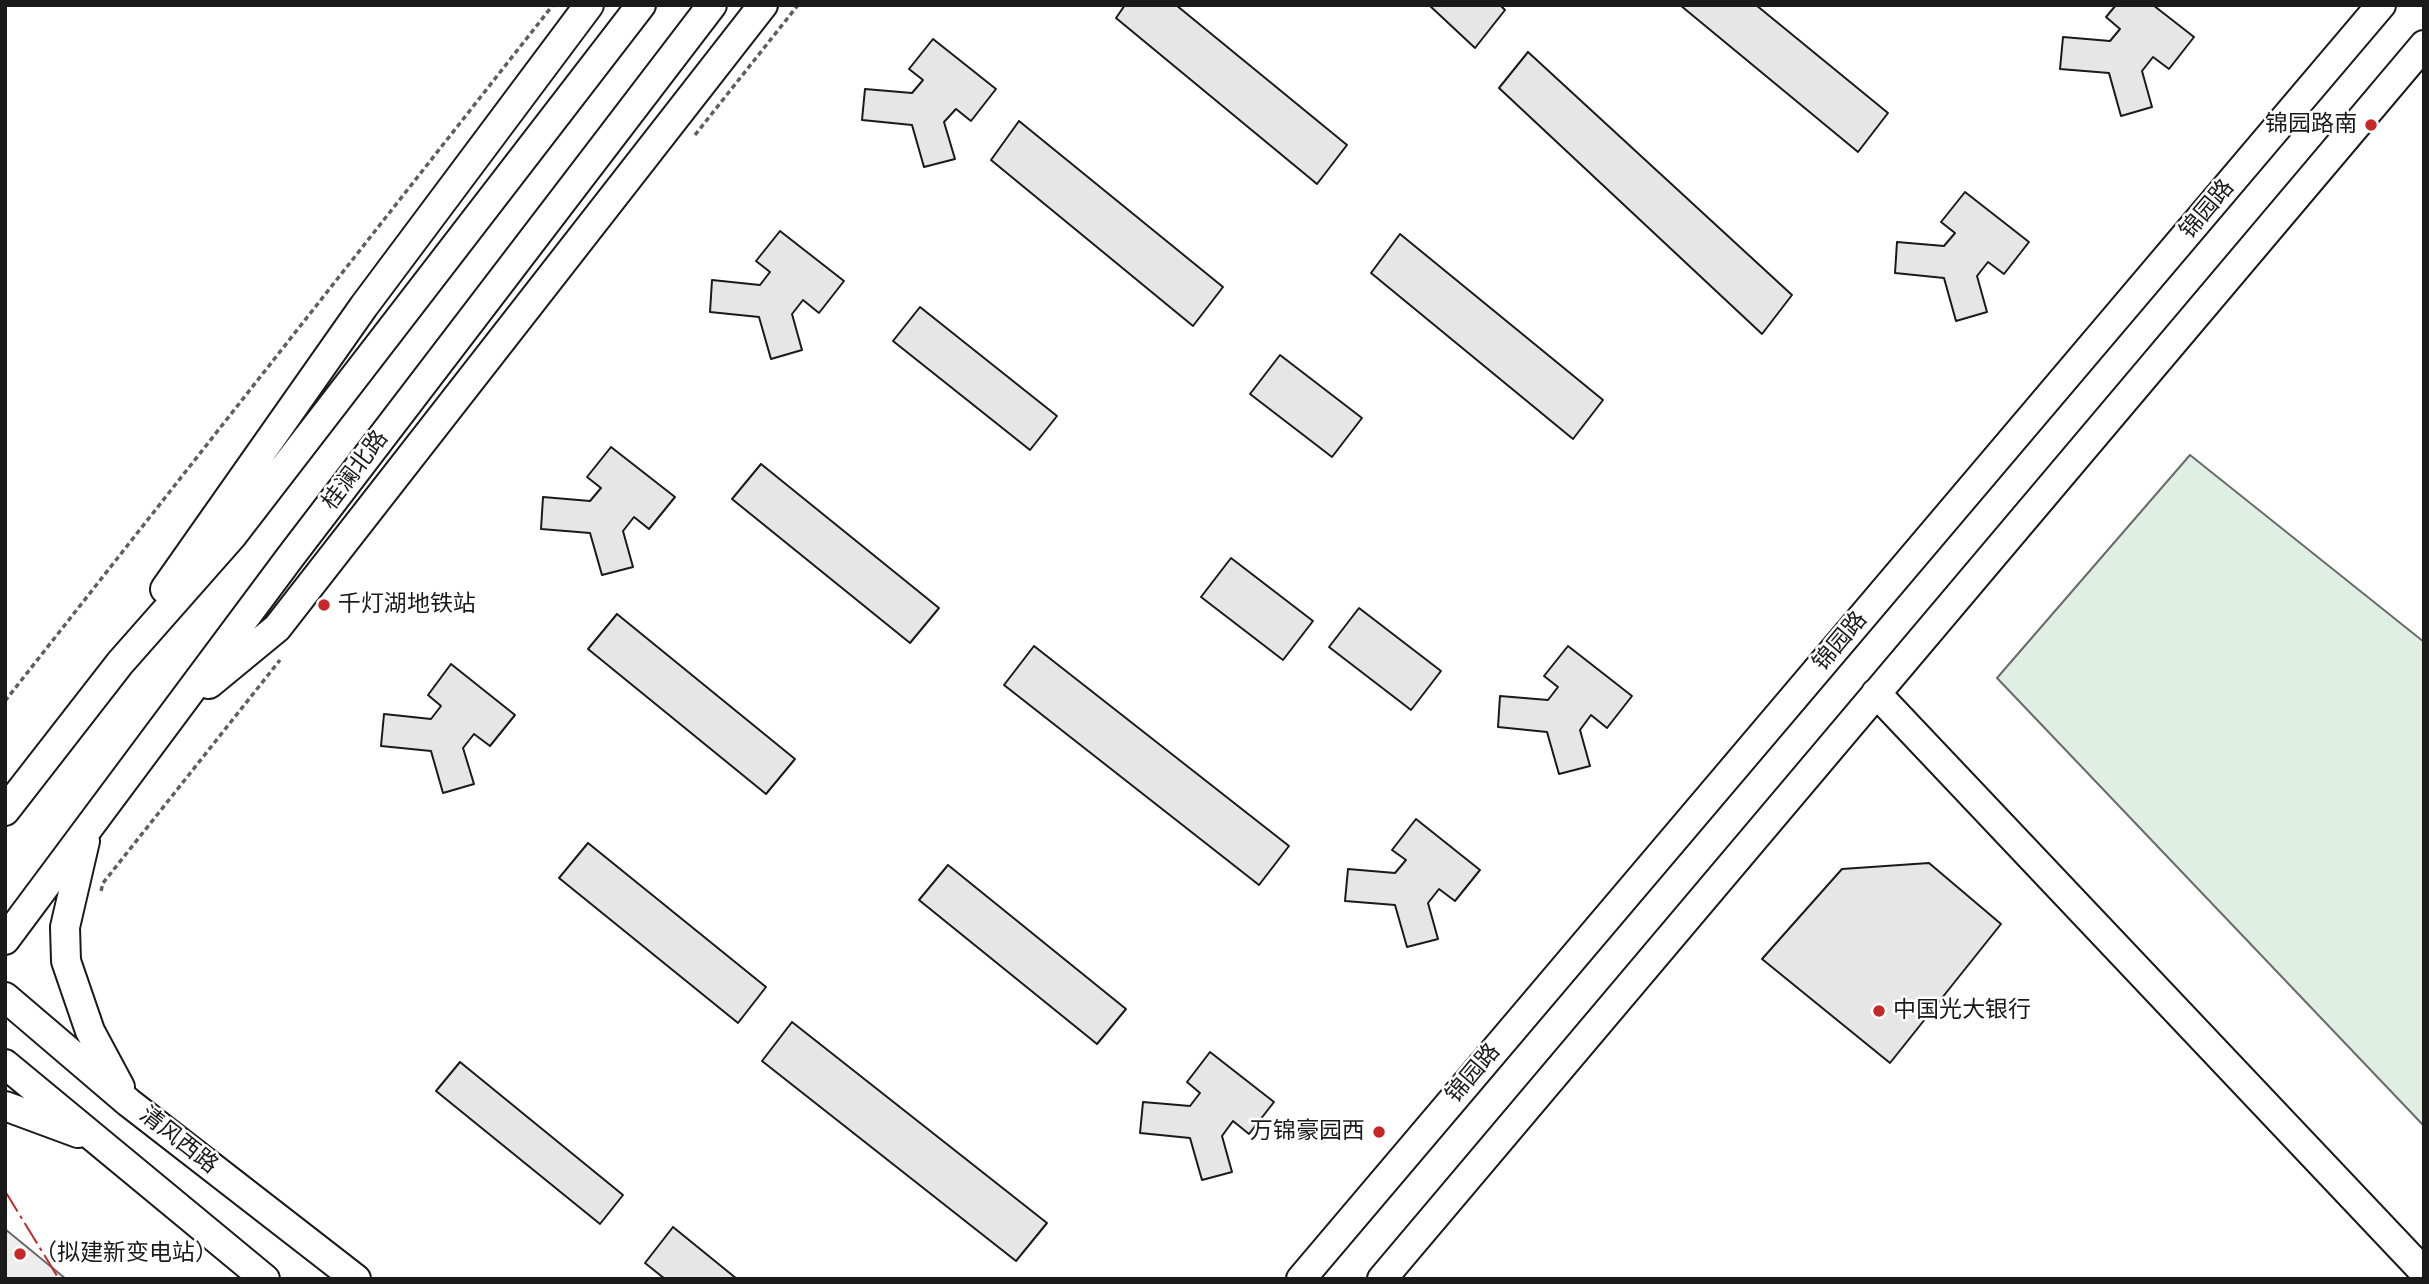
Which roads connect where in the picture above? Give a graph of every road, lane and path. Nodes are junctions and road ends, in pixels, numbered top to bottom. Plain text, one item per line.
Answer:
1 (553, 5) edge
2 (589, 5) edge
3 (641, 5) edge
4 (712, 5) edge
5 (763, 5) edge
6 (2381, 5) edge
7 (2424, 45) edge
8 (120, 663) junction
9 (1876, 693) junction
10 (5, 701) edge
11 (174, 713) junction
12 (17, 787) edge
13 (5, 811) edge
14 (87, 831) junction
15 (5, 940) edge
16 (5, 997) edge
17 (5, 1064) edge
18 (128, 1102) junction
19 (5, 1106) edge
20 (100, 1141) junction
21 (2424, 1272) edge
22 (265, 1279) edge
23 (356, 1279) edge
24 (1301, 1279) edge
25 (1381, 1279) edge

1 - 10 path
2 - 8 main road
3 - 8 main road
4 - 11 main road, 桂澜北路
5 - 11 main road
6 - 24 main road, 锦园路
7 - 9 main road
8 - 12 main road
9 - 21 main road
9 - 25 main road
11 - 14 main road, 桂澜北路
12 - 13 main road
14 - 15 main road, 桂澜北路
14 - 18 main road
16 - 18 main road, 清风西路
17 - 20 main road
18 - 23 main road, 清风西路
19 - 20 main road
20 - 22 main road

